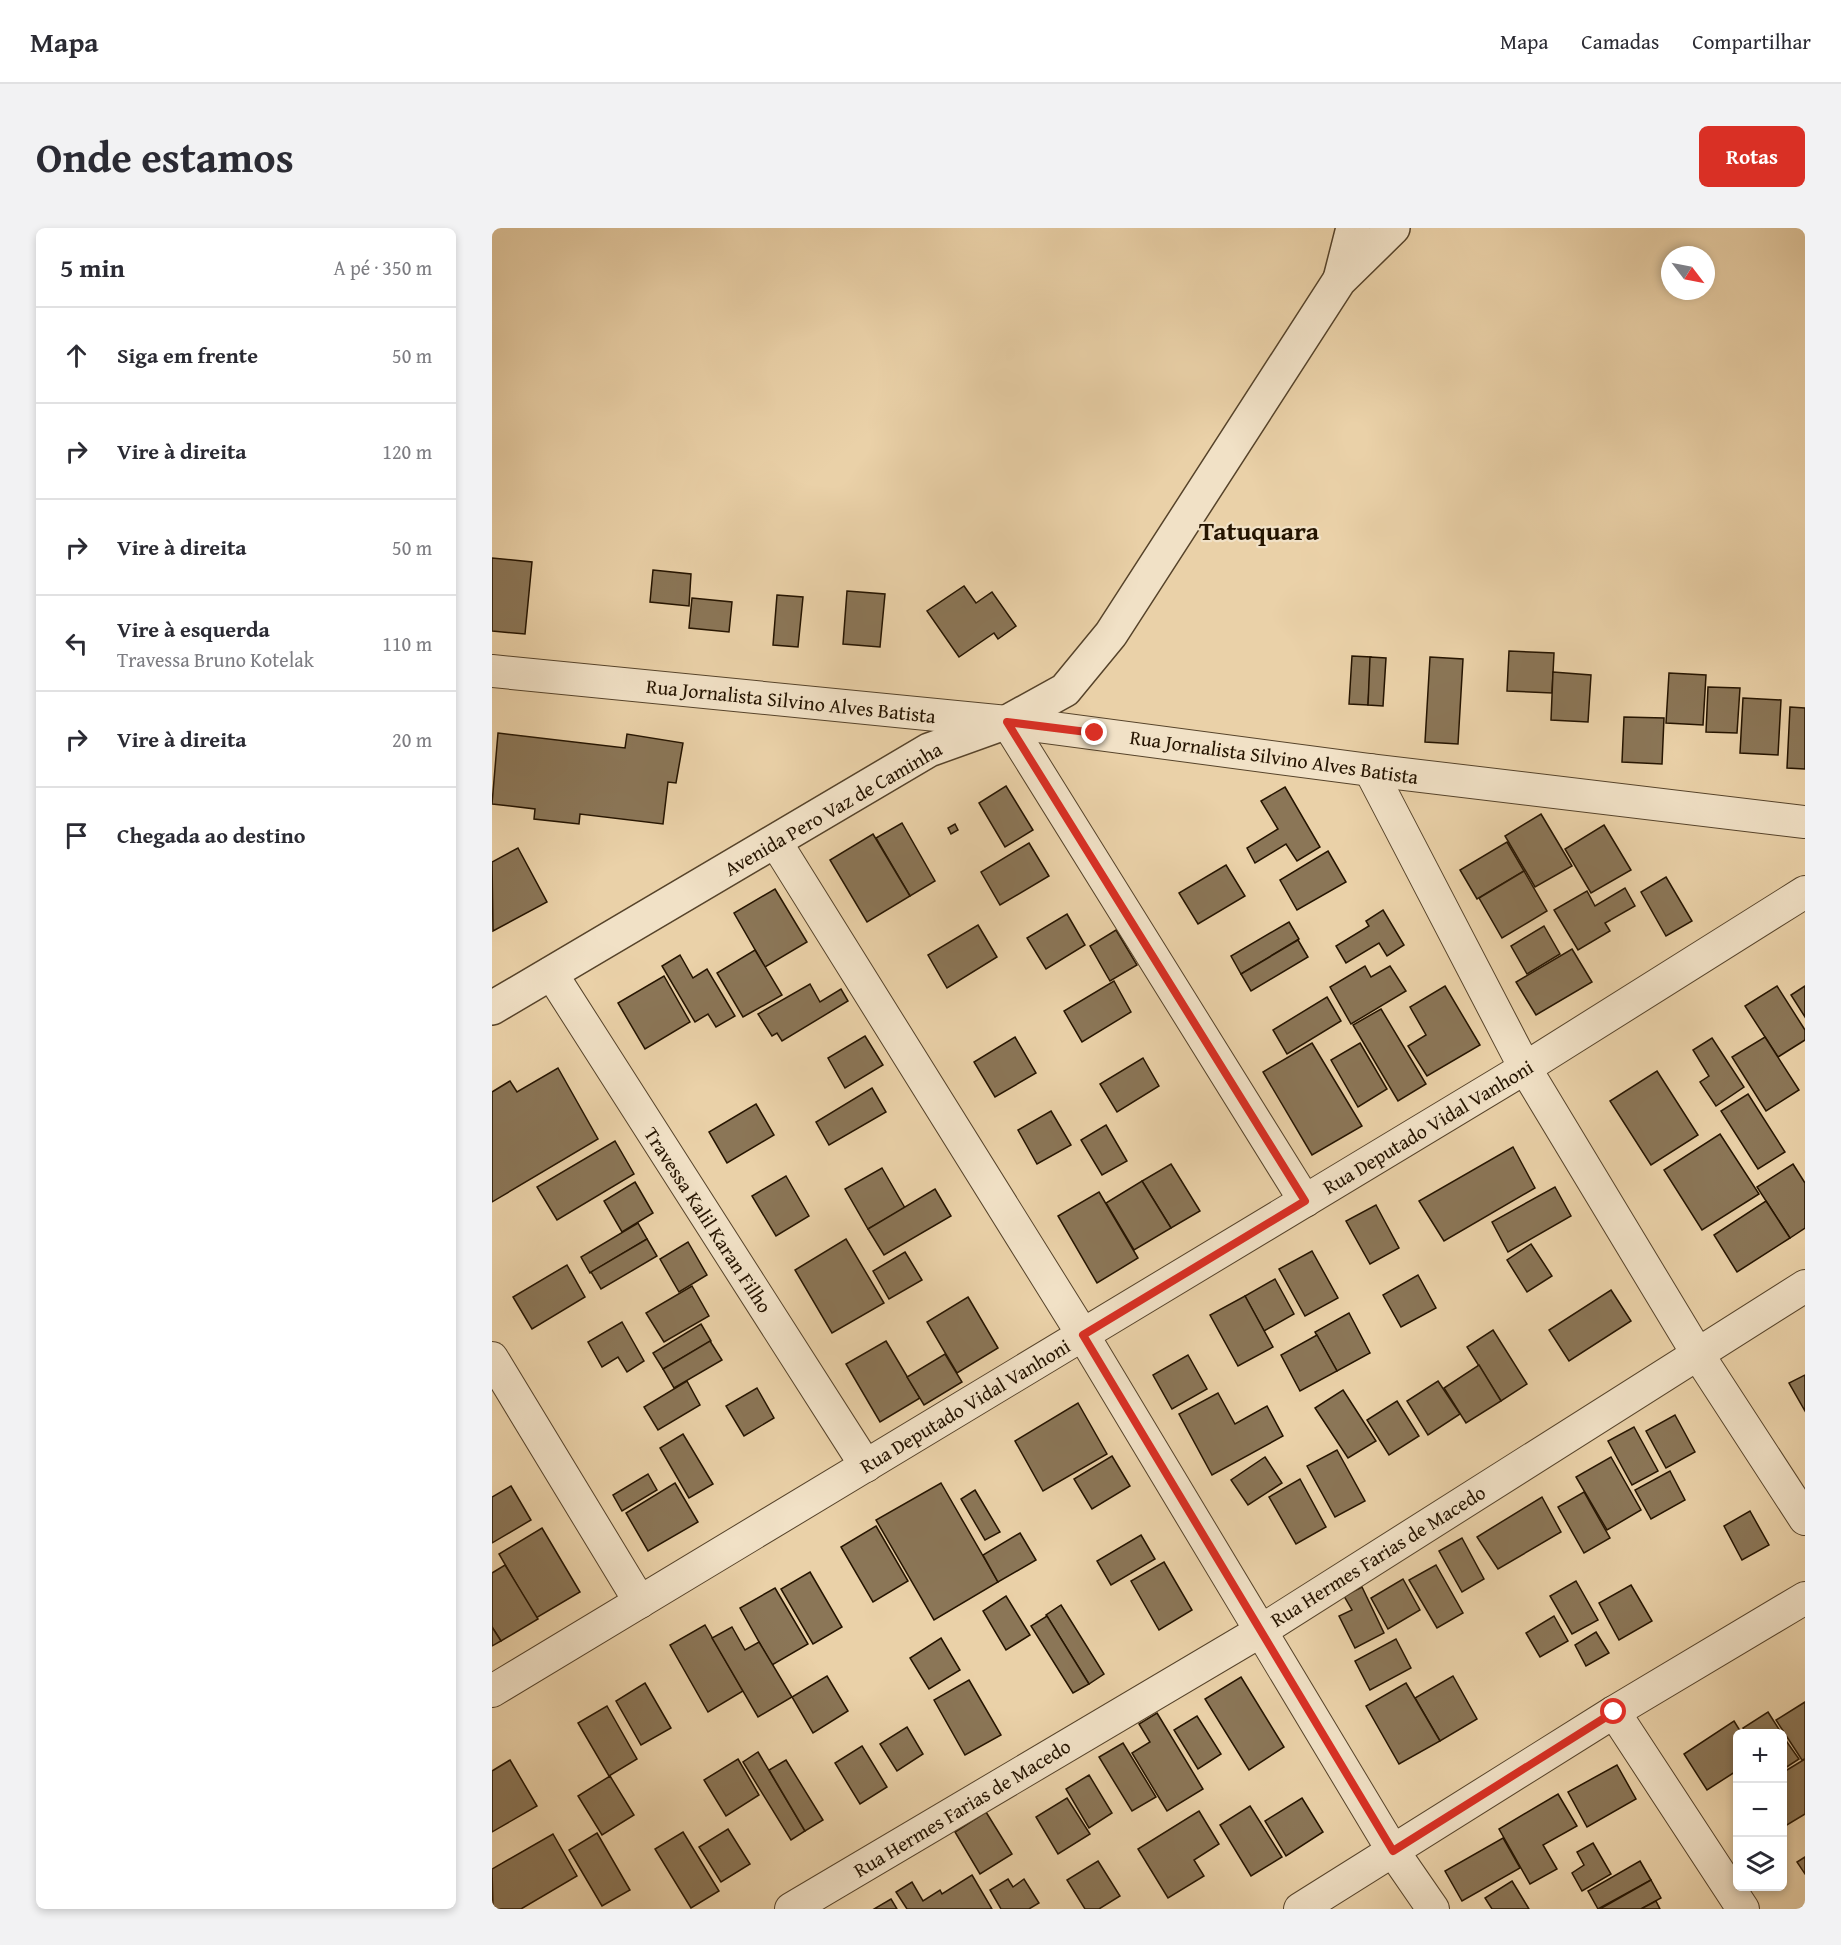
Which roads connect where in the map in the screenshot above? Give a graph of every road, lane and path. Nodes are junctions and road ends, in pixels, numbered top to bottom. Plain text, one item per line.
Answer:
1 (1353, 228) edge
2 (1393, 228) edge
3 (1339, 281) junction
4 (492, 671) edge
5 (1007, 722) junction
6 (1370, 770) junction
7 (1805, 822) edge
8 (775, 841) junction
9 (1805, 892) edge
10 (551, 973) junction
11 (492, 1008) edge
12 (1525, 1068) junction
13 (1305, 1201) junction
14 (1805, 1286) edge
15 (1083, 1335) junction
16 (1697, 1353) junction
17 (492, 1358) edge
18 (866, 1466) junction
19 (1805, 1519) edge
20 (1805, 1598) edge
21 (640, 1602) junction
22 (1259, 1632) junction
23 (492, 1691) edge
24 (1614, 1712) junction
25 (1393, 1851) junction
26 (791, 1909) edge
27 (1300, 1909) edge
28 (1433, 1909) edge
29 (1743, 1909) edge

1 - 3 street, Avenida Pero Vaz de Caminha
2 - 3 street, Avenida Pero Vaz de Caminha
3 - 5 street, Avenida Pero Vaz de Caminha
4 - 5 street, Rua Jornalista Silvino Alves Batista
5 - 6 street, Rua Jornalista Silvino Alves Batista
5 - 8 street, Avenida Pero Vaz de Caminha
5 - 13 street
6 - 7 street, Rua Jornalista Silvino Alves Batista
6 - 12 street
8 - 10 street, Avenida Pero Vaz de Caminha
8 - 15 street
9 - 12 street, Rua Deputado Vidal Vanhoni
10 - 11 street, Avenida Pero Vaz de Caminha
10 - 18 street, Travessa Kalil Karan Filho
12 - 13 street, Rua Deputado Vidal Vanhoni
12 - 16 street
13 - 15 street, Rua Deputado Vidal Vanhoni
14 - 16 street, Rua Hermes Farias de Macedo
15 - 18 street, Rua Deputado Vidal Vanhoni
15 - 22 street
16 - 19 street
16 - 22 street, Rua Hermes Farias de Macedo
17 - 21 street
18 - 21 street, Rua Deputado Vidal Vanhoni
20 - 24 street
21 - 23 street, Rua Deputado Vidal Vanhoni
22 - 25 street
22 - 26 street, Rua Hermes Farias de Macedo
24 - 25 street
24 - 29 street
25 - 27 street
25 - 28 street

